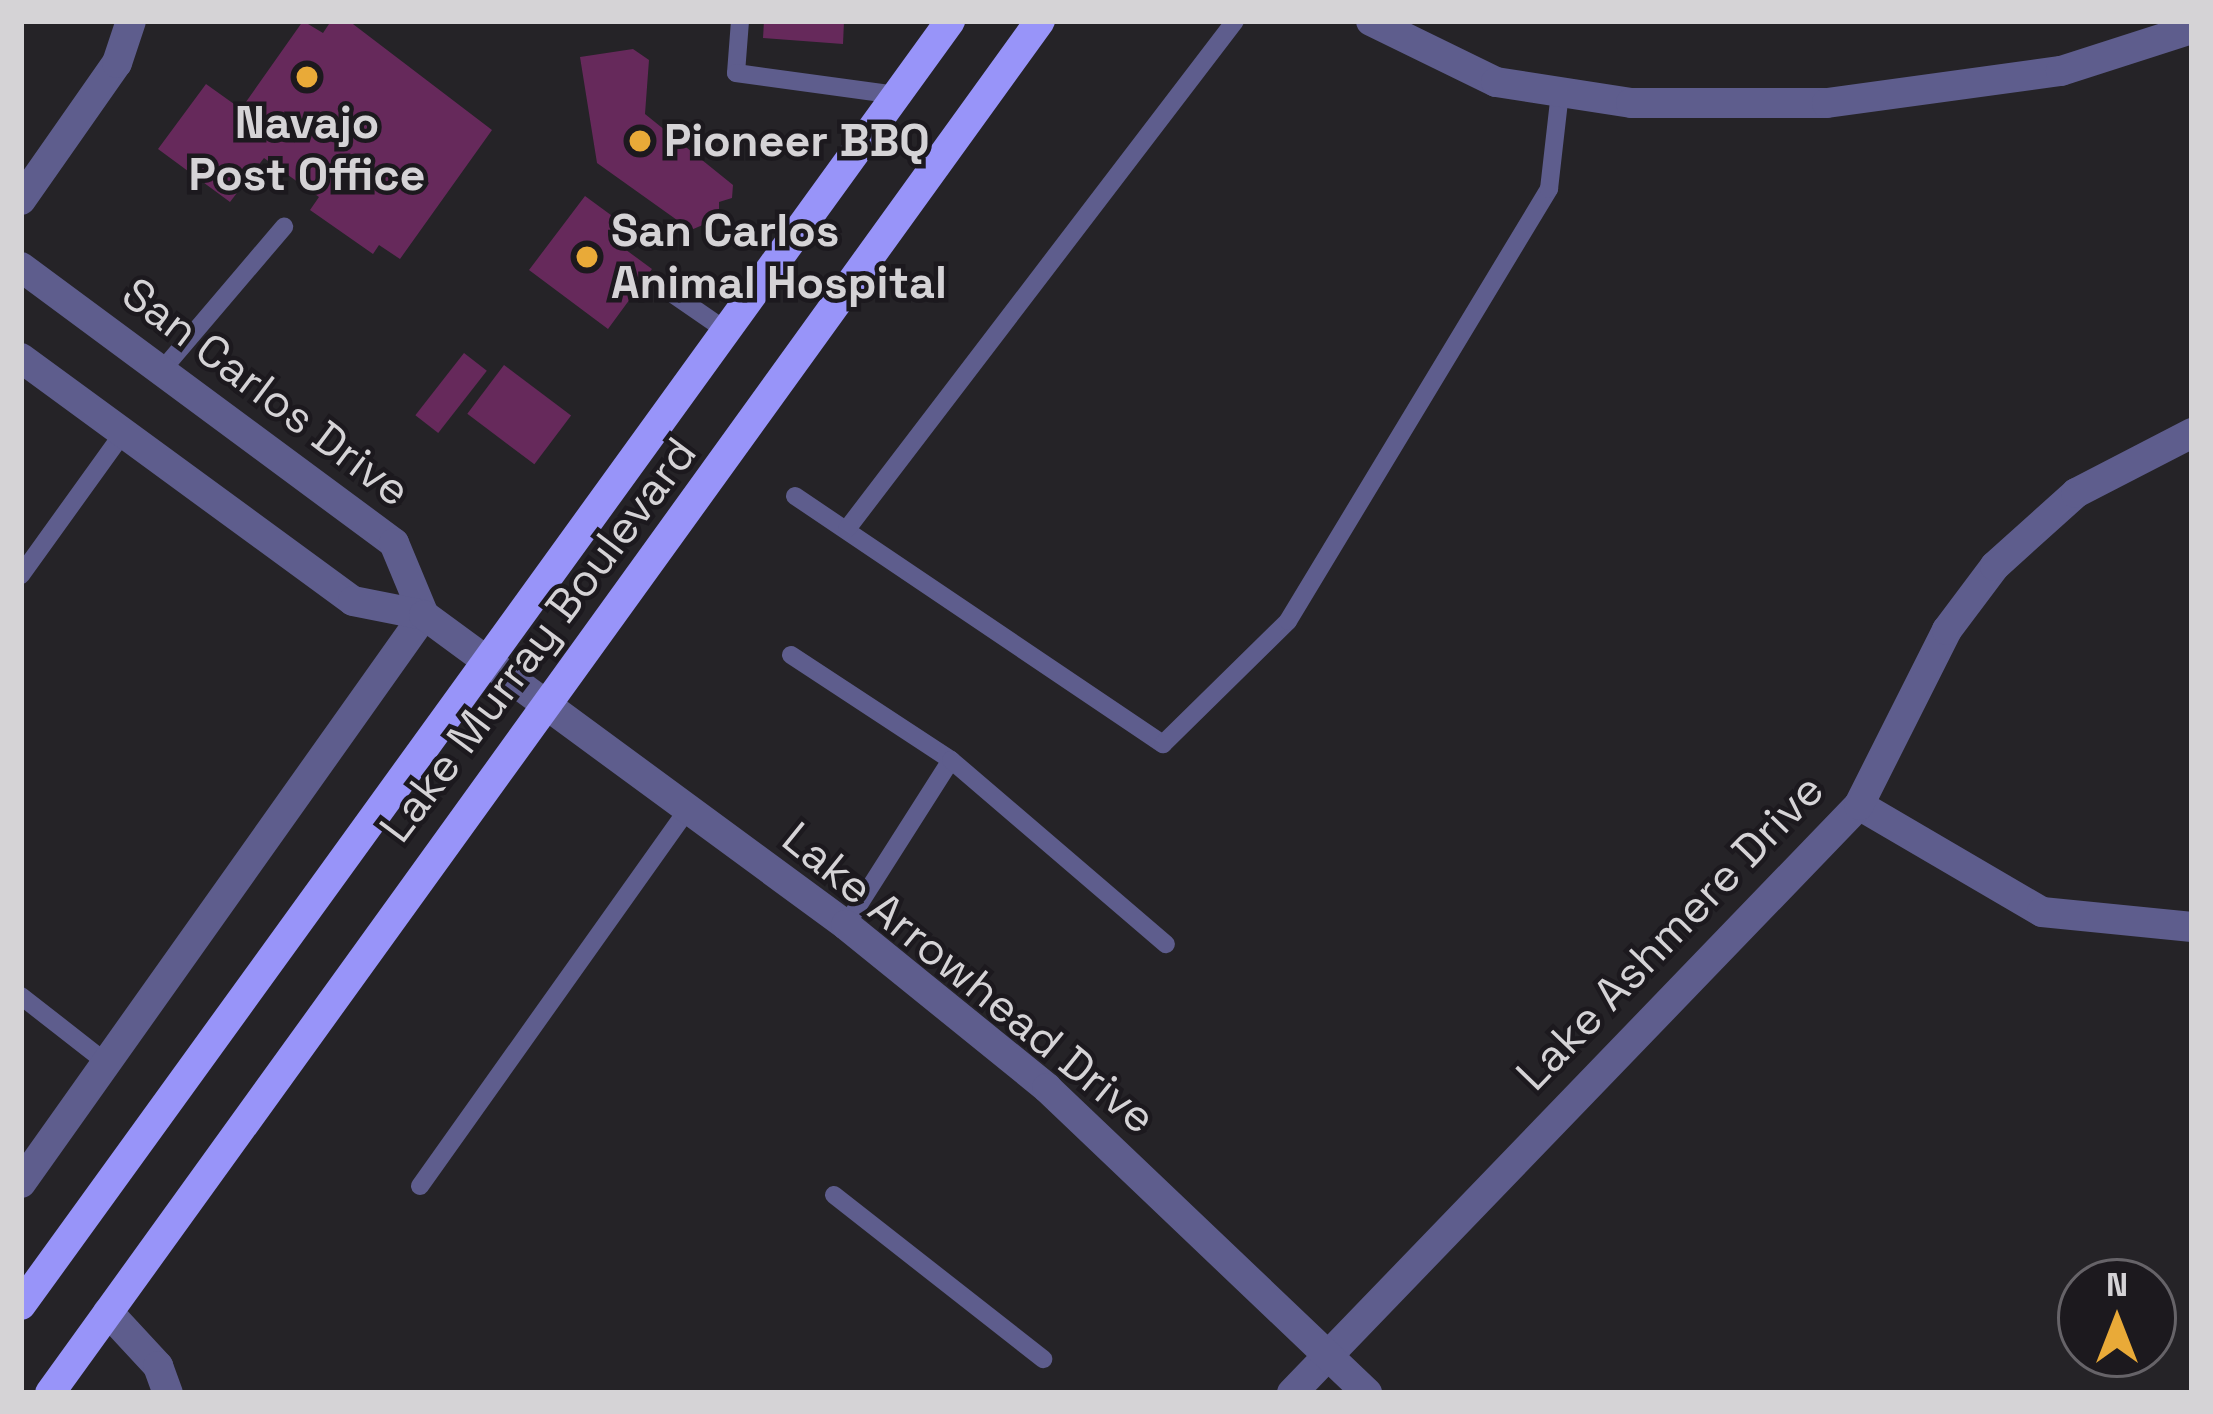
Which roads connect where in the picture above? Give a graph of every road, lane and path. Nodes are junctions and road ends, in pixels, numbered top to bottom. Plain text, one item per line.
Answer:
1 (131, 21) edge
2 (740, 21) edge
3 (950, 21) edge
4 (1040, 21) edge
5 (1235, 21) edge
6 (1371, 21) edge
7 (2192, 29) edge
8 (1560, 92) junction
9 (897, 95) junction
10 (21, 200) edge
11 (284, 227) dead end
12 (21, 267) edge
13 (670, 292) dead end
14 (728, 332) junction
15 (21, 358) edge
16 (163, 369) junction
17 (123, 433) junction
18 (2192, 433) edge
19 (795, 496) dead end
20 (848, 530) junction
21 (21, 574) edge
22 (424, 615) junction
23 (791, 655) dead end
24 (486, 662) junction
25 (545, 707) junction
26 (951, 760) junction
27 (1858, 805) junction
28 (686, 812) junction
29 (846, 925) junction
30 (2192, 927) edge
31 (1166, 944) dead end
32 (21, 996) edge
33 (107, 1064) junction
34 (21, 1184) edge
35 (420, 1186) dead end
36 (834, 1195) dead end
37 (21, 1304) edge
38 (107, 1312) junction
39 (1328, 1354) junction
40 (1043, 1359) dead end
41 (50, 1393) edge
42 (168, 1393) edge
43 (1292, 1393) edge
44 (1367, 1393) edge

1 - 10 street
2 - 9 lane
3 - 9 main road, Lake Murray Boulevard
4 - 25 main road, Lake Murray Boulevard
5 - 20 lane
6 - 8 street
7 - 8 street
8 - 20 lane
9 - 14 main road, Lake Murray Boulevard
11 - 16 lane
12 - 16 street, San Carlos Drive
13 - 14 lane
14 - 24 main road, Lake Murray Boulevard
15 - 17 street
16 - 22 street, San Carlos Drive
17 - 21 lane
17 - 22 street
18 - 27 street, Lake Ashmere Drive
19 - 20 lane
22 - 24 street
22 - 33 street
23 - 26 lane
24 - 25 street
24 - 37 main road, Lake Murray Boulevard
25 - 28 street, Lake Arrowhead Drive
25 - 38 main road, Lake Murray Boulevard
26 - 29 lane
26 - 31 lane
27 - 30 street
27 - 39 street, Lake Ashmere Drive
28 - 29 street, Lake Arrowhead Drive
28 - 35 lane
29 - 39 street, Lake Arrowhead Drive
32 - 33 lane
33 - 34 street
36 - 40 lane
38 - 41 main road, Lake Murray Boulevard
38 - 42 street
39 - 43 street, Lake Ashmere Drive
39 - 44 street, Lake Arrowhead Drive

